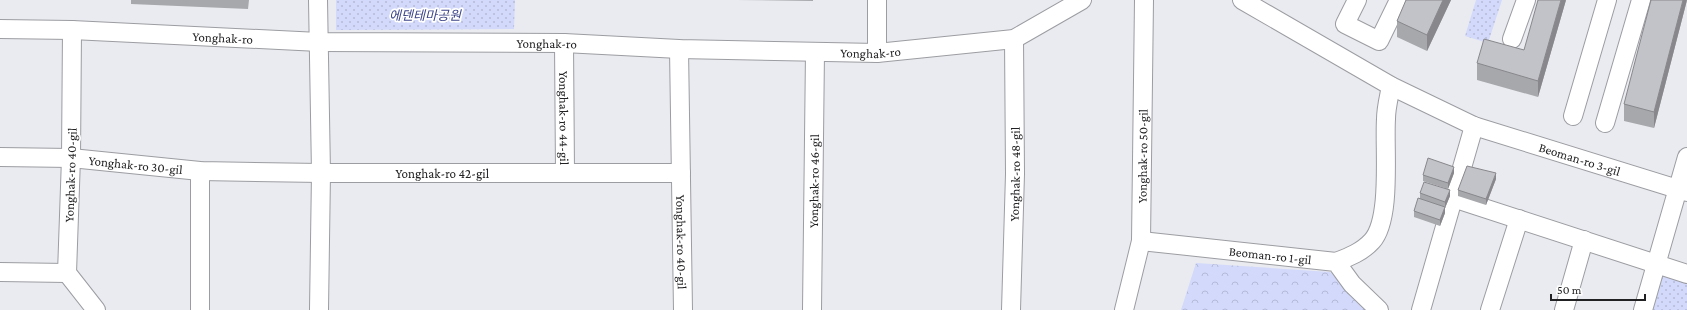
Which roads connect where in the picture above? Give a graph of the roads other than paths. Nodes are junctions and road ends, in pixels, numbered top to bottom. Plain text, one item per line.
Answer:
1 (318, 0) edge
2 (877, 0) edge
3 (1082, 0) edge
4 (1144, 0) edge
5 (1242, 0) edge
6 (1357, 0) edge
7 (1399, 0) edge
8 (1526, 0) edge
9 (1608, 0) edge
10 (1641, 0) edge
11 (0, 29) edge
12 (72, 30) junction
13 (1014, 39) junction
14 (1512, 40) dead end
15 (319, 42) junction
16 (564, 43) junction
17 (679, 49) junction
18 (815, 52) junction
19 (877, 53) junction
20 (1391, 86) junction
21 (1573, 116) dead end
22 (1605, 123) dead end
23 (1474, 126) junction
24 (0, 157) edge
25 (1687, 157) edge
26 (72, 158) junction
27 (200, 171) junction
28 (321, 173) junction
29 (565, 173) junction
30 (681, 173) junction
31 (1682, 191) edge
32 (1453, 198) junction
33 (1520, 219) junction
34 (1141, 240) junction
35 (1584, 240) junction
36 (1336, 262) junction
37 (1656, 264) junction
38 (0, 272) edge
39 (67, 273) junction
40 (1687, 274) edge
41 (96, 310) edge
42 (200, 310) edge
43 (319, 310) edge
44 (683, 310) edge
45 (812, 310) edge
46 (1011, 310) edge
47 (1124, 310) edge
48 (1379, 310) edge
49 (1421, 310) edge
50 (1490, 310) edge
51 (1564, 310) edge
52 (1643, 310) edge

1 - 15 street
2 - 19 street
3 - 13 street, Yonghak-ro
4 - 34 street, Yonghak-ro 50-gil
5 - 20 street, Beoman-ro 3-gil
6 - 7 street
8 - 14 street
9 - 21 street
10 - 22 street
11 - 12 street, Yonghak-ro
12 - 15 street, Yonghak-ro
12 - 26 street, Yonghak-ro 40-gil
13 - 19 street, Yonghak-ro
13 - 46 street, Yonghak-ro 48-gil
15 - 16 street, Yonghak-ro
15 - 28 street
16 - 17 street, Yonghak-ro
16 - 29 street, Yonghak-ro 44-gil
17 - 18 street, Yonghak-ro
17 - 30 street, Yonghak-ro 40-gil
18 - 19 street, Yonghak-ro
18 - 45 street, Yonghak-ro 46-gil
20 - 23 street, Beoman-ro 3-gil
20 - 36 street
23 - 31 street, Beoman-ro 3-gil
23 - 32 street
24 - 26 street, Yonghak-ro 30-gil
25 - 31 street
26 - 27 street, Yonghak-ro 30-gil
26 - 39 street, Yonghak-ro 40-gil
27 - 28 street, Yonghak-ro 30-gil
27 - 42 street, Yonghak-ro 30-gil
28 - 29 street, Yonghak-ro 42-gil
28 - 43 street
29 - 30 street, Yonghak-ro 44-gil
30 - 44 street, Yonghak-ro 40-gil
31 - 37 street
32 - 33 street
32 - 49 street
33 - 35 street
33 - 50 street
34 - 36 street, Beoman-ro 1-gil
34 - 47 street, Yonghak-ro 50-gil
35 - 37 street
35 - 51 street
36 - 48 street
37 - 40 street
37 - 52 street
38 - 39 street
39 - 41 street

